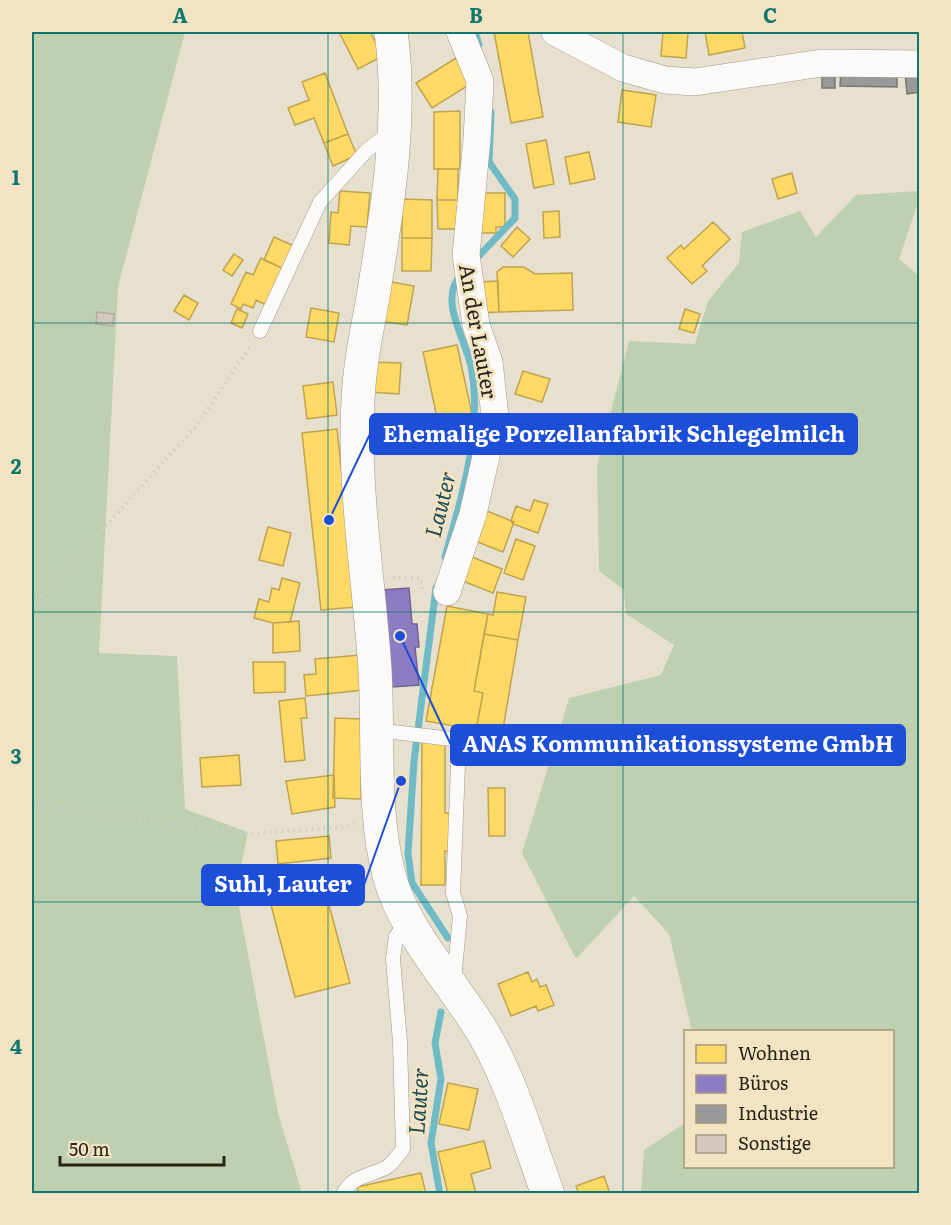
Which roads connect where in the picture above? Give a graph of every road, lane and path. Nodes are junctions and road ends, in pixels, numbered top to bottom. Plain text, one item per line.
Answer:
1 (391, 32) edge
2 (460, 32) edge
3 (555, 32) edge
4 (920, 64) edge
5 (393, 129) junction
6 (260, 331) joint
7 (460, 424) dead end
8 (435, 432) dead end
9 (368, 579) junction
10 (436, 591) joint
11 (32, 612) edge
12 (390, 731) junction
13 (32, 803) edge
14 (381, 816) junction
15 (410, 919) junction
16 (454, 988) junction
17 (343, 1194) edge
18 (548, 1194) edge

1 - 5 street
2 - 10 street, An der Lauter
3 - 4 street
5 - 6 lane
5 - 9 street
6 - 11 path
7 - 8 path
9 - 10 path
9 - 12 street
12 - 14 street
12 - 16 lane
13 - 14 path
14 - 15 street
15 - 16 street
15 - 17 lane
16 - 18 street

